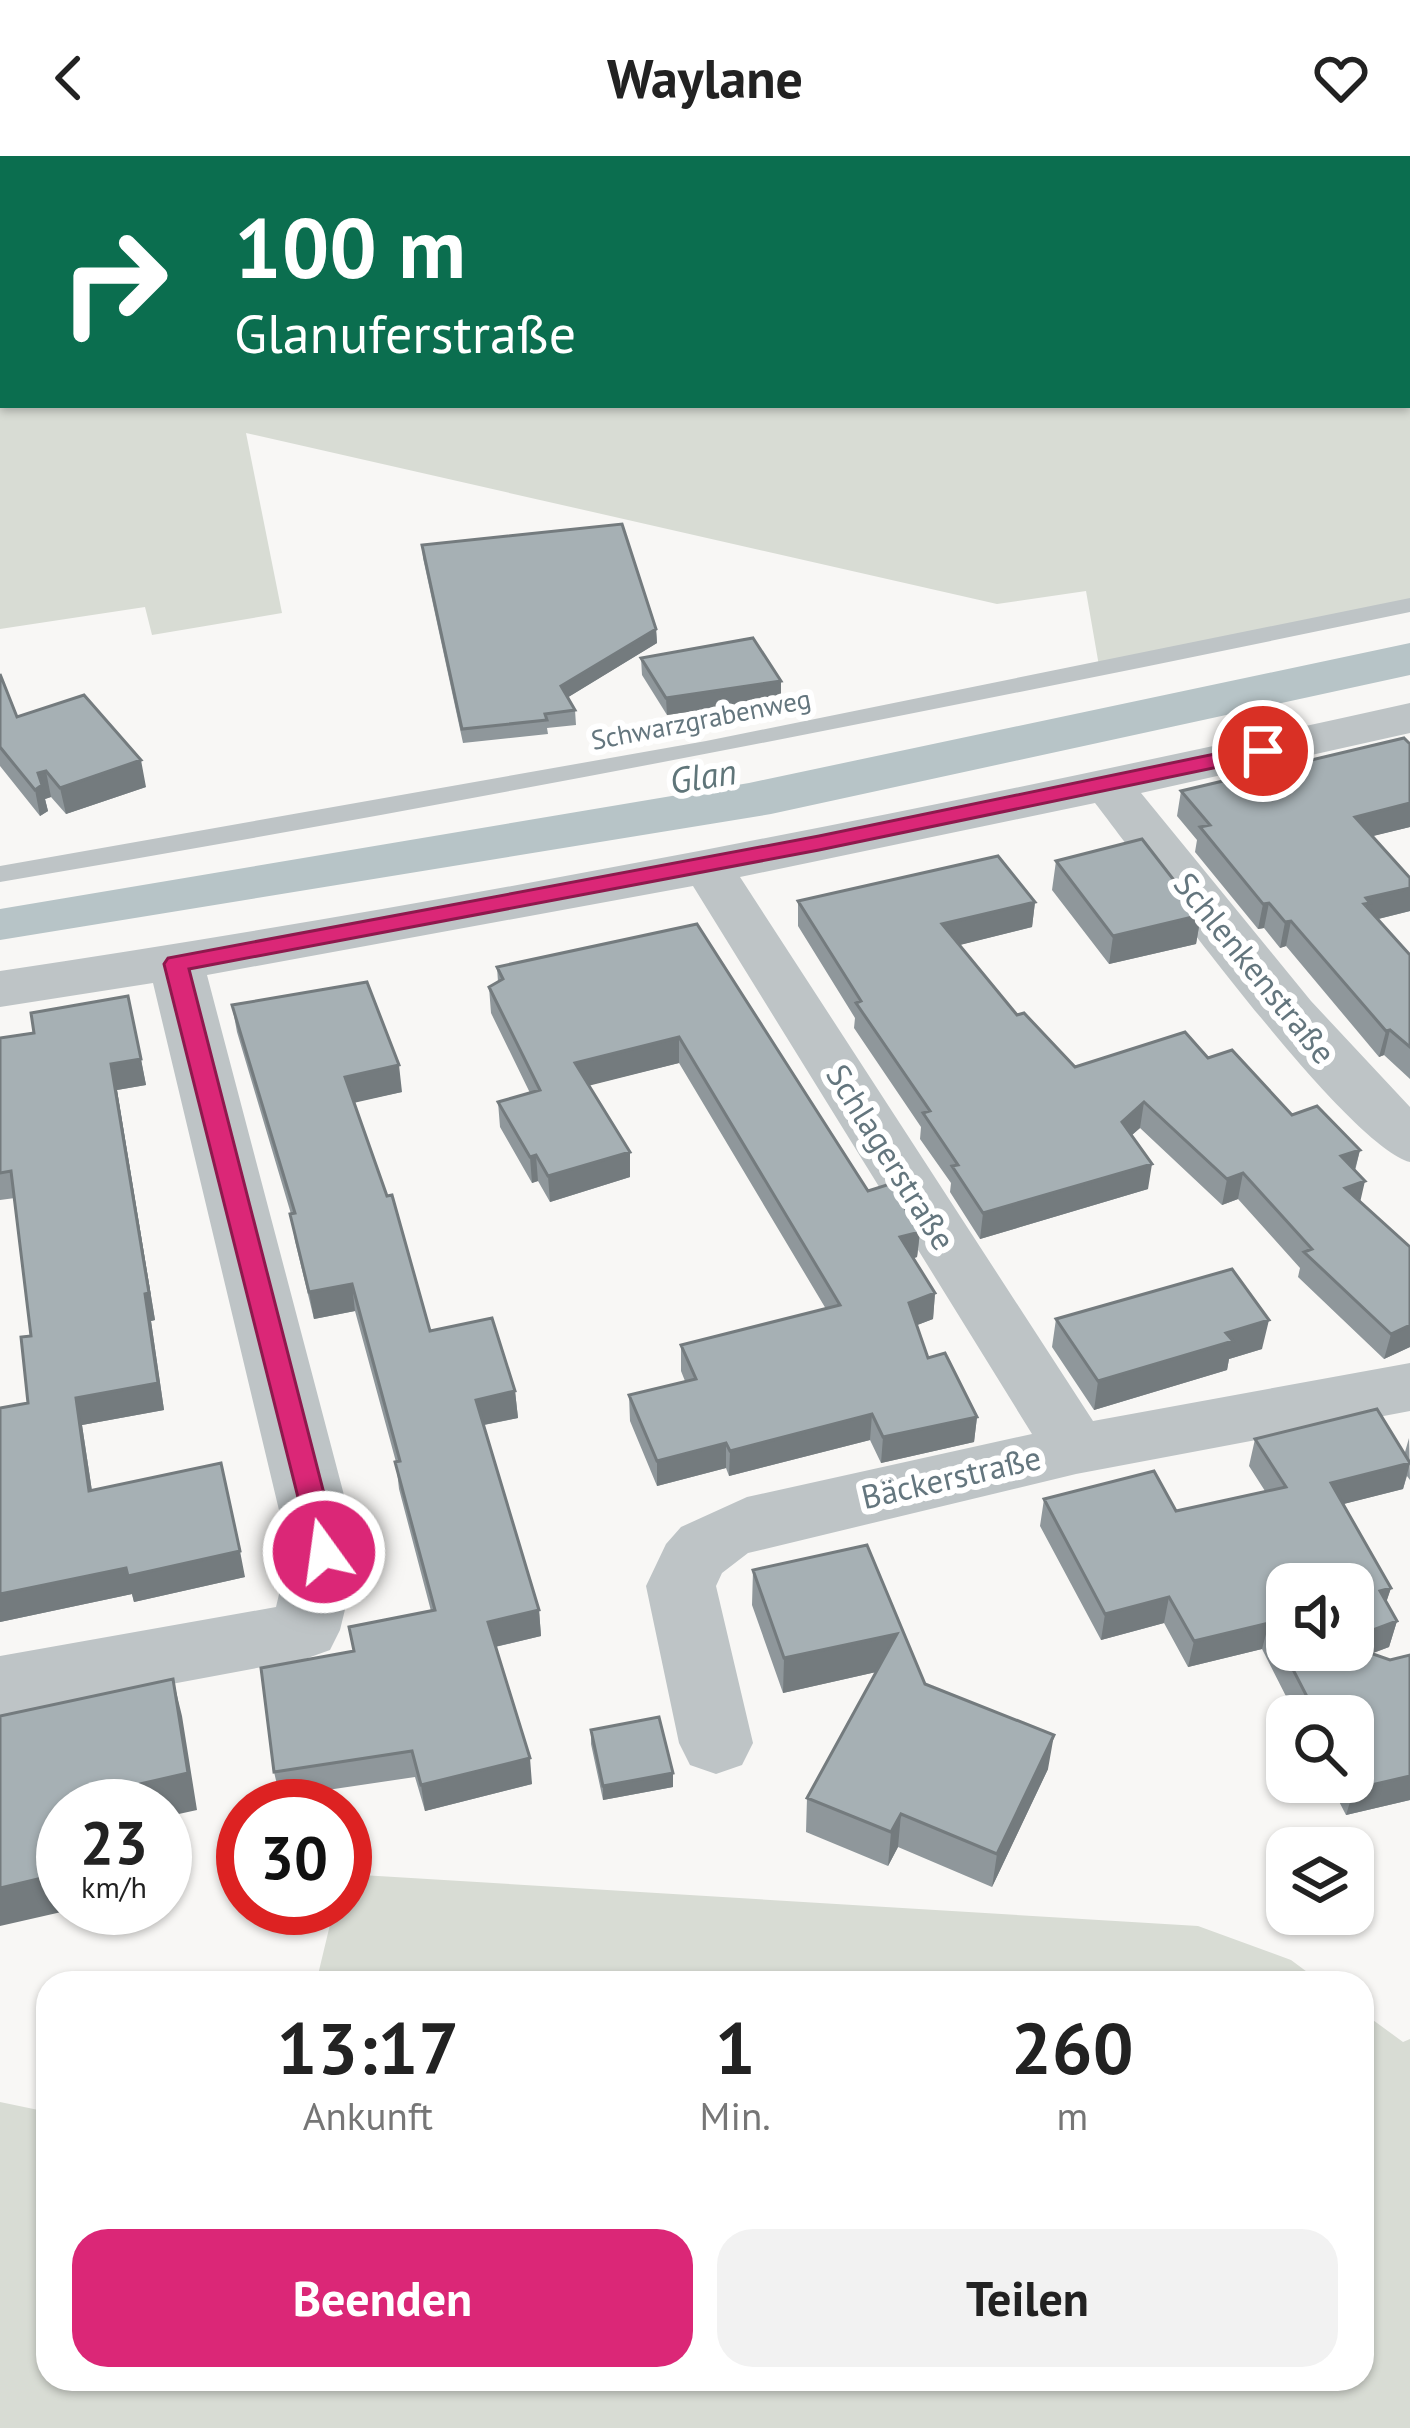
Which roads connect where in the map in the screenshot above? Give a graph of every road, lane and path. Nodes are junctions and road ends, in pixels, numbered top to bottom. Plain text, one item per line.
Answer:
1 (1410, 605) edge
2 (1410, 718) edge
3 (1109, 786) junction
4 (706, 865) junction
5 (0, 874) edge
6 (176, 964) junction
7 (0, 989) edge
8 (1410, 1142) edge
9 (1410, 1387) edge
10 (1076, 1449) junction
11 (0, 1686) edge
12 (716, 1743) dead end

1 - 5 lane, Schwarzgrabenweg
2 - 3 street
3 - 4 street
3 - 8 street, Schlenkenstraße
4 - 6 street
4 - 10 street, Schlagerstraße
6 - 7 street
6 - 11 street
9 - 10 street, Bäckerstraße
10 - 12 street, Bäckerstraße

